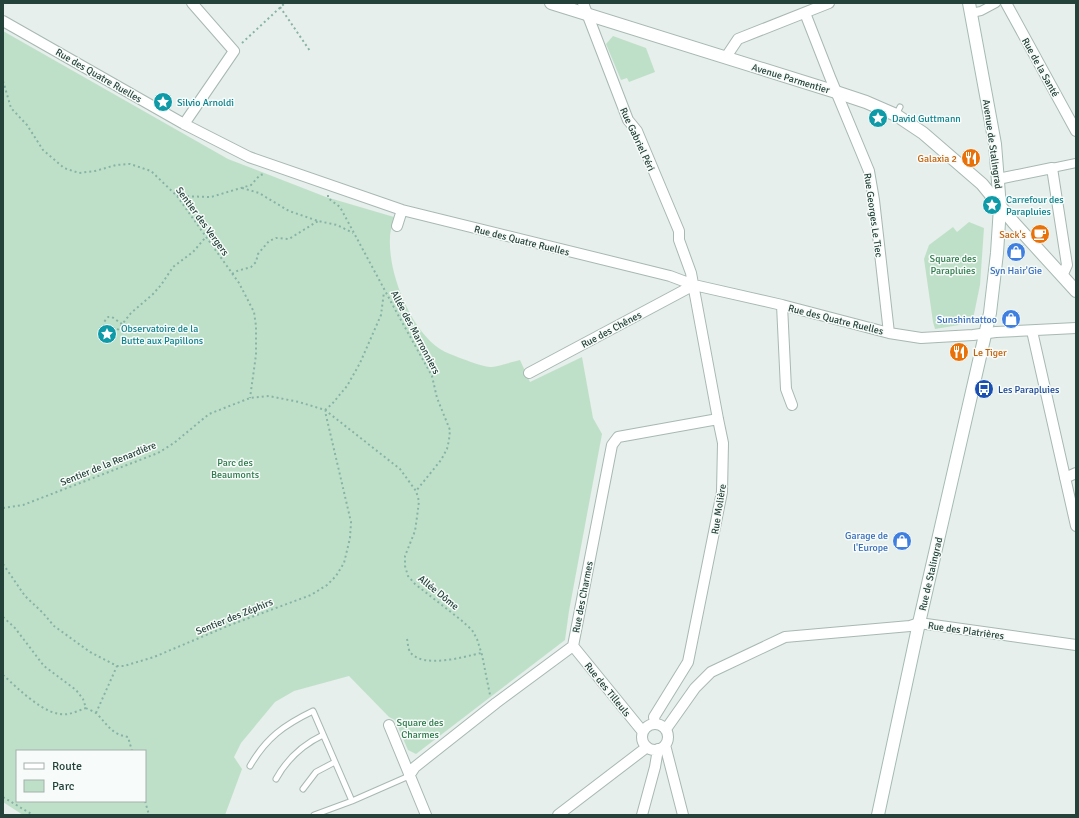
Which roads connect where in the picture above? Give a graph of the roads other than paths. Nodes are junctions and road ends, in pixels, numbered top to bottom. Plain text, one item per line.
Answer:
1 (192, 3) edge
2 (551, 3) edge
3 (583, 3) edge
4 (829, 3) edge
5 (996, 3) edge
6 (1006, 3) edge
7 (970, 8) edge
8 (806, 13) junction
9 (589, 15) junction
10 (3, 21) edge
11 (726, 57) junction
12 (836, 92) junction
13 (184, 124) junction
14 (1076, 131) edge
15 (1076, 163) edge
16 (1052, 168) junction
17 (998, 179) junction
18 (1000, 207) junction
19 (402, 210) junction
20 (397, 226) dead end
21 (1062, 276) junction
22 (694, 285) junction
23 (1076, 291) edge
24 (782, 305) junction
25 (1076, 328) edge
26 (1032, 331) junction
27 (889, 333) junction
28 (985, 333) junction
29 (529, 373) dead end
30 (792, 405) dead end
31 (718, 419) junction
32 (1076, 473) edge
33 (1065, 478) junction
34 (1076, 526) edge
35 (919, 623) junction
36 (1076, 645) edge
37 (573, 646) junction
38 (655, 724) junction
39 (389, 725) dead end
40 (666, 729) junction
41 (643, 732) junction
42 (323, 736) junction
43 (648, 747) junction
44 (662, 747) junction
45 (335, 762) junction
46 (250, 766) dead end
47 (410, 776) junction
48 (276, 779) dead end
49 (303, 789) dead end
50 (352, 801) junction
51 (314, 815) edge
52 (426, 815) edge
53 (558, 815) edge
54 (642, 815) edge
55 (683, 815) edge
56 (878, 815) edge

1 - 13 street
2 - 9 main road, Avenue Parmentier
3 - 9 street, Rue Gabriel Péri
4 - 8 street
5 - 7 street
6 - 14 street, Rue de la Santé
7 - 17 main road, Avenue de Stalingrad
8 - 11 street
8 - 12 street, Rue Georges Le Tiec
9 - 11 main road, Avenue Parmentier
9 - 22 street, Rue Gabriel Péri
10 - 13 street, Rue des Quatre Ruelles
11 - 12 main road, Avenue Parmentier
12 - 18 main road, Avenue Parmentier
12 - 27 street, Rue Georges Le Tiec
13 - 19 street, Rue des Quatre Ruelles
15 - 16 street
16 - 17 street
16 - 21 street
17 - 18 main road, Avenue de Stalingrad
18 - 21 main road, Avenue Parmentier
18 - 28 main road, Avenue de Stalingrad
19 - 20 street
19 - 22 street, Rue des Quatre Ruelles
21 - 23 main road, Avenue Parmentier
22 - 24 street, Rue des Quatre Ruelles
22 - 29 street, Rue des Chênes
22 - 31 street, Rue Molière
24 - 27 street, Rue des Quatre Ruelles
24 - 30 street
25 - 26 street, Rue des Quatre Ruelles
26 - 28 street, Rue des Quatre Ruelles
26 - 33 street
27 - 28 street, Rue des Quatre Ruelles
28 - 35 main road, Rue de Stalingrad
31 - 37 street, Rue des Charmes
31 - 38 street, Rue Molière
32 - 33 street
33 - 34 street
35 - 36 street, Rue des Platrières
35 - 40 street, Rue des Platrières
35 - 56 main road, Rue de Stalingrad
37 - 41 street, Rue des Tilleuls
37 - 47 street, Rue des Charmes
38 - 40 street
38 - 41 street
39 - 47 street
40 - 44 street
41 - 43 street
42 - 45 lane
42 - 46 lane
42 - 48 lane
43 - 44 street
43 - 53 street
44 - 54 street
44 - 55 street
45 - 49 lane
45 - 50 lane
47 - 50 lane, Rue des Charmes
47 - 52 street
50 - 51 lane, Rue des Charmes

